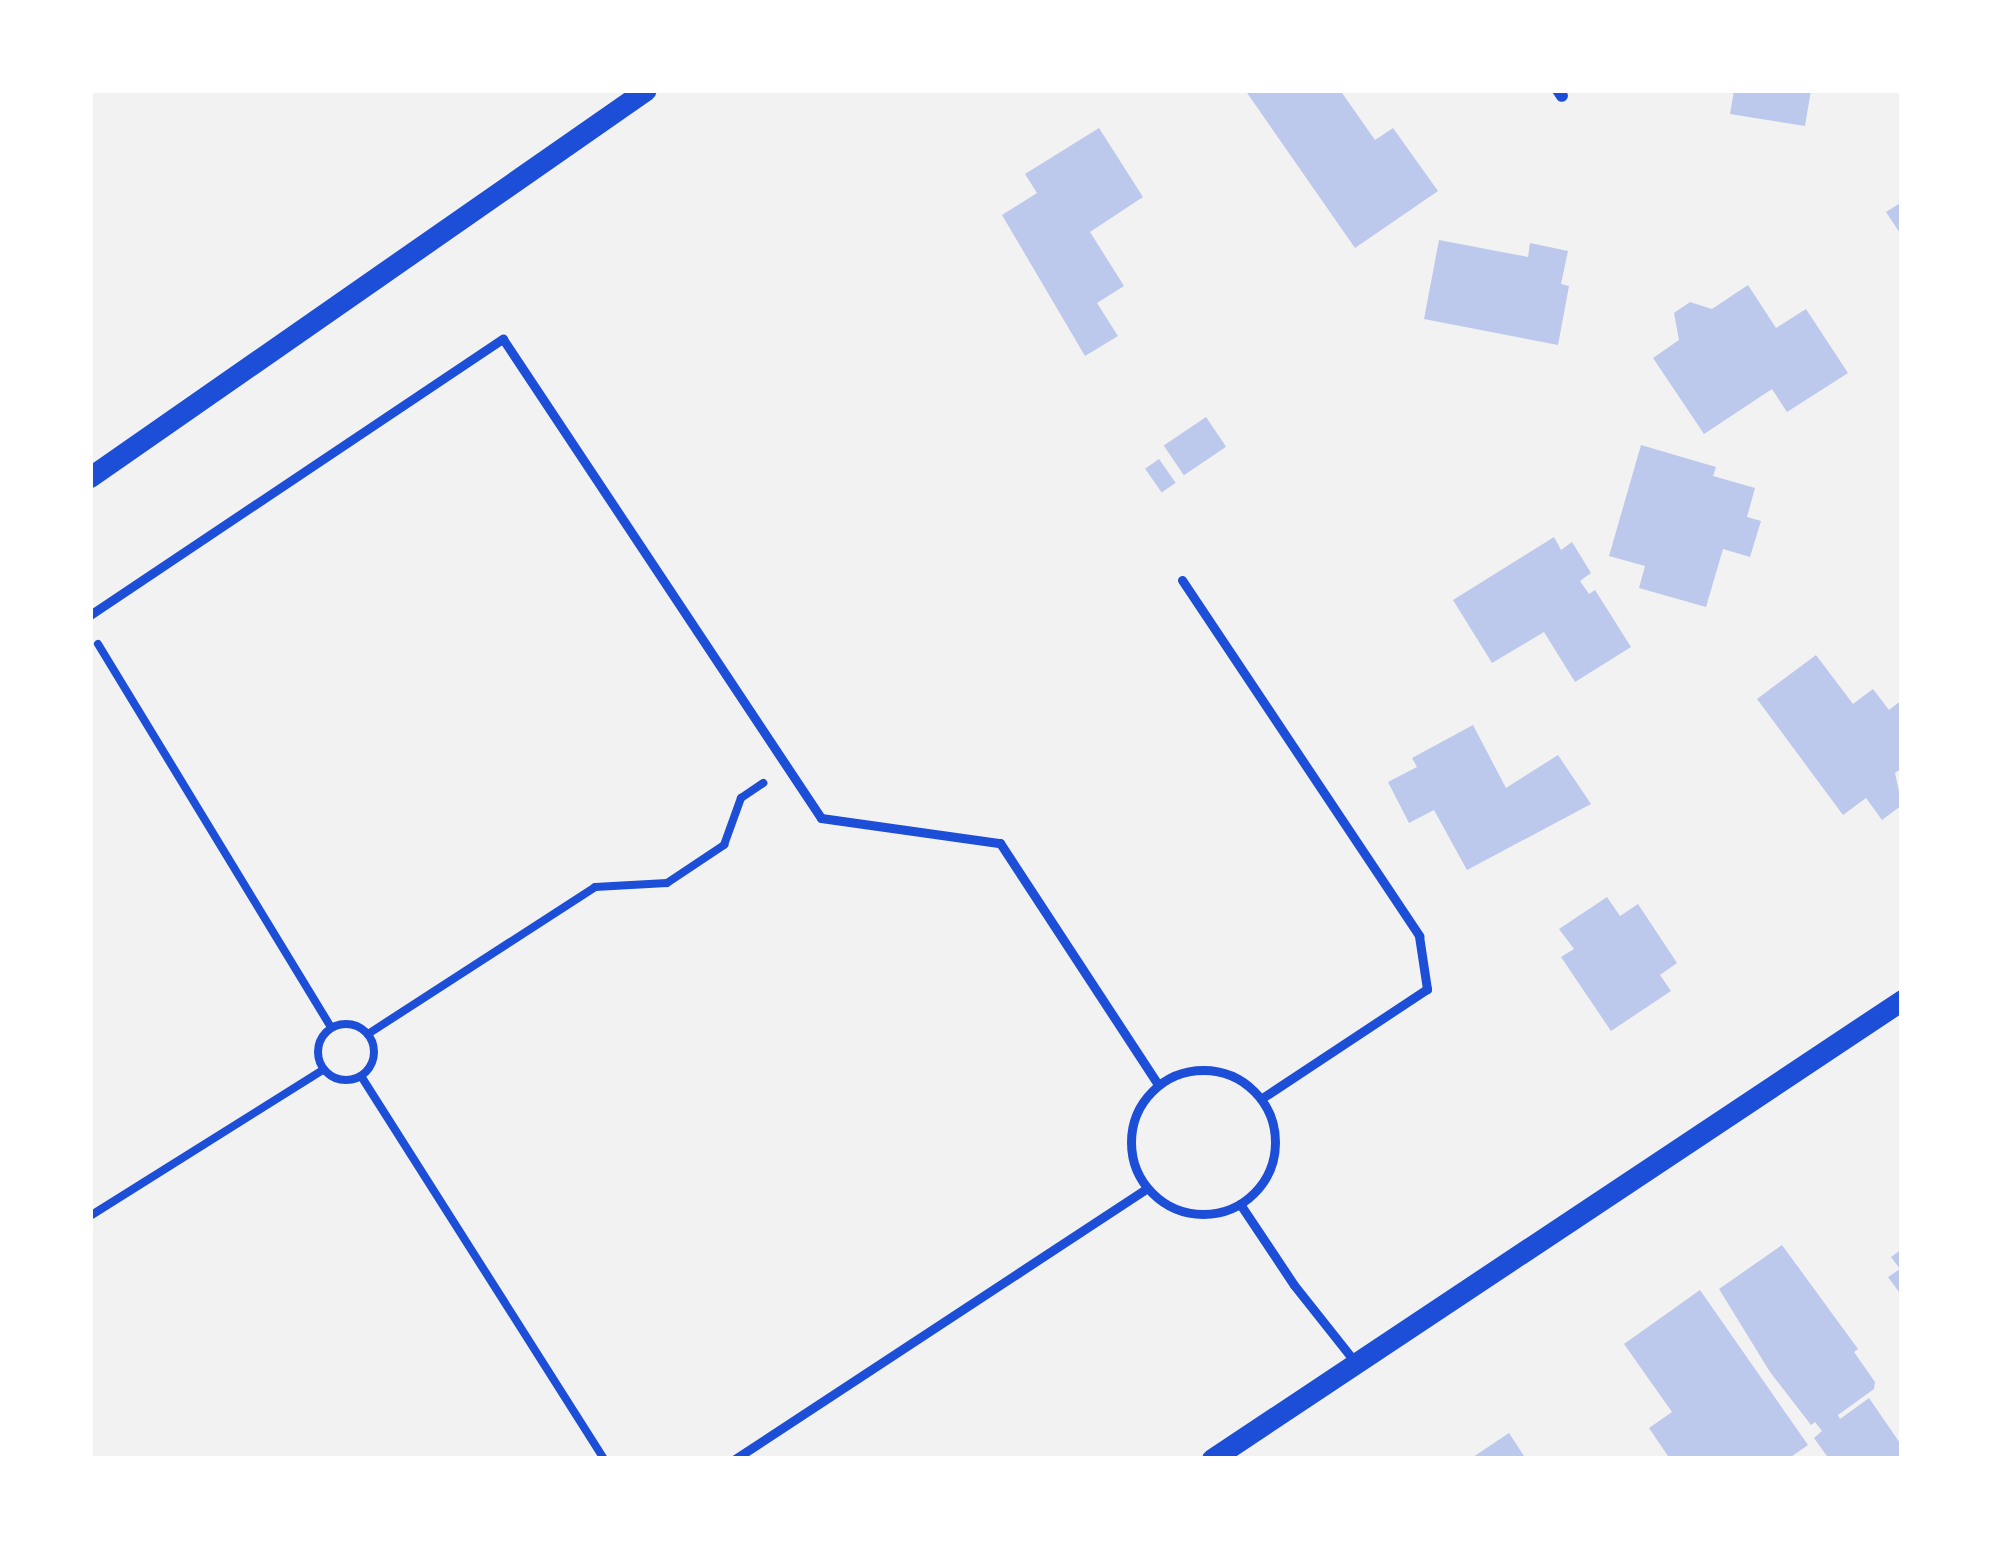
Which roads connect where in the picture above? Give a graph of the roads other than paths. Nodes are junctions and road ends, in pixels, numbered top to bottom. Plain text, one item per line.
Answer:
1 (640, 92) edge
2 (90, 477) edge
3 (1182, 580) dead end
4 (90, 615) edge
5 (1902, 1000) edge
6 (1158, 1084) junction
7 (1261, 1099) junction
8 (1147, 1188) junction
9 (1240, 1204) junction
10 (1355, 1362) junction
11 (735, 1459) edge
12 (1212, 1459) edge

1 - 2 street
3 - 7 lane
4 - 6 lane
5 - 10 street
6 - 7 lane
6 - 8 lane
7 - 9 lane
8 - 9 lane
8 - 11 lane
9 - 10 lane
10 - 12 street

